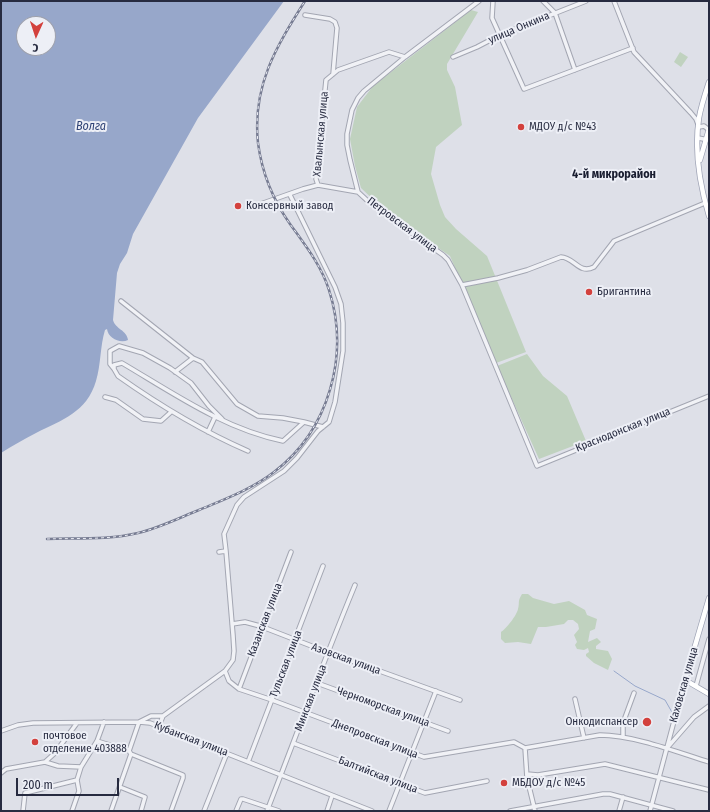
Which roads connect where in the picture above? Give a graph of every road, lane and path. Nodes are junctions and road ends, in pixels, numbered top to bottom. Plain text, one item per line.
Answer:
1 (479, 1) edge
2 (493, 1) edge
3 (543, 1) edge
4 (586, 1) edge
5 (614, 1) edge
6 (555, 13) junction
7 (305, 15) dead end
8 (500, 34) junction
9 (633, 48) junction
10 (405, 56) junction
11 (453, 57) dead end
12 (575, 70) junction
13 (333, 74) junction
14 (709, 82) edge
15 (699, 127) junction
16 (709, 129) edge
17 (698, 138) junction
18 (707, 140) edge
19 (699, 164) junction
20 (318, 185) junction
21 (358, 192) junction
22 (290, 195) junction
23 (705, 203) junction
24 (255, 206) dead end
25 (709, 216) edge
26 (462, 285) junction
27 (121, 301) dead end
28 (193, 358) junction
29 (114, 369) junction
30 (175, 372) junction
31 (709, 396) edge
32 (105, 397) dead end
33 (171, 412) junction
34 (215, 417) junction
35 (224, 421) junction
36 (304, 422) junction
37 (323, 427) junction
38 (208, 432) junction
39 (248, 451) dead end
40 (537, 466) joint
41 (226, 551) junction
42 (219, 552) dead end
43 (292, 552) dead end
44 (323, 566) dead end
45 (355, 585) dead end
46 (709, 598) edge
47 (232, 624) junction
48 (262, 627) junction
49 (709, 639) edge
50 (295, 640) junction
51 (327, 652) junction
52 (225, 671) junction
53 (686, 680) junction
54 (317, 682) junction
55 (696, 686) junction
56 (239, 689) junction
57 (436, 692) junction
58 (634, 692) dead end
59 (709, 694) edge
60 (575, 699) dead end
61 (272, 700) junction
62 (460, 700) dead end
63 (709, 706) edge
64 (306, 712) junction
65 (163, 716) junction
66 (104, 722) junction
67 (139, 722) junction
68 (424, 722) junction
69 (77, 723) junction
70 (159, 726) junction
71 (1, 731) edge
72 (448, 731) dead end
73 (623, 737) junction
74 (584, 738) junction
75 (97, 741) junction
76 (293, 743) junction
77 (525, 748) junction
78 (667, 749) junction
79 (130, 753) junction
80 (227, 753) junction
81 (412, 753) junction
82 (45, 762) junction
83 (248, 762) junction
84 (709, 762) edge
85 (81, 767) junction
86 (1, 773) edge
87 (527, 774) junction
88 (281, 775) junction
89 (659, 777) junction
90 (77, 780) junction
91 (487, 781) dead end
92 (400, 784) junction
93 (120, 787) junction
94 (709, 790) edge
95 (332, 796) junction
96 (623, 797) junction
97 (651, 805) junction
98 (534, 806) junction
99 (268, 809) edge
100 (23, 811) edge
101 (72, 811) edge
102 (111, 811) edge
103 (141, 811) edge
104 (171, 811) edge
105 (204, 811) edge
106 (236, 811) edge
107 (279, 811) edge
108 (327, 811) edge
109 (372, 811) edge
110 (390, 811) edge
111 (510, 811) edge
112 (535, 811) edge
113 (619, 811) edge
114 (650, 811) edge
115 (673, 811) edge

1 - 10 street, Петровская улица
2 - 8 street
3 - 6 street
4 - 6 street, улица Онкина
5 - 9 street
6 - 8 street, улица Онкина
6 - 12 street
7 - 13 street
8 - 11 street, улица Онкина
8 - 12 street
9 - 12 street
9 - 15 street
10 - 13 street
10 - 21 street, Петровская улица
13 - 20 street, Хвалынская улица
14 - 15 main road
15 - 16 street
15 - 17 main road
16 - 18 main road
17 - 18 street
17 - 19 main road
18 - 19 main road
19 - 23 main road
20 - 21 street, Хвалынская улица
20 - 22 street
21 - 26 street, Петровская улица
22 - 24 street
22 - 37 street
23 - 25 main road
23 - 26 street
26 - 40 street, Петровская улица
27 - 28 street
28 - 30 street
28 - 36 street
29 - 30 street
29 - 33 street
29 - 34 street
30 - 35 street
31 - 40 street, Краснодонская улица
32 - 33 street
33 - 38 street
34 - 35 street
34 - 38 street
35 - 36 street
36 - 37 street
37 - 41 street
38 - 39 street
41 - 42 street
41 - 47 street
43 - 48 street, Казанская улица
44 - 50 street, Тульская улица
45 - 51 street, Минская улица
46 - 53 main road, Каховская улица
47 - 48 street, Азовская улица
47 - 52 street
48 - 50 street, Азовская улица
48 - 56 street, Казанская улица
49 - 55 street
50 - 51 street, Азовская улица
50 - 61 street, Тульская улица
51 - 54 street, Минская улица
51 - 57 street, Азовская улица
52 - 56 street
52 - 65 street
53 - 55 main road
53 - 78 street, Каховская улица
54 - 64 street, Минская улица
54 - 68 street, Черноморская улица
55 - 59 main road
56 - 61 street, Днепровская улица
57 - 62 street, Азовская улица
57 - 68 street
58 - 73 street
60 - 74 street
61 - 64 street, Днепровская улица
61 - 83 street, Тульская улица
63 - 78 street
64 - 76 street, Минская улица
64 - 81 street, Днепровская улица
65 - 67 street
65 - 70 street
66 - 67 street, Кубанская улица
66 - 69 street, Кубанская улица
66 - 75 street
67 - 70 street, Кубанская улица
67 - 79 street
68 - 72 street, Черноморская улица
68 - 81 street
69 - 71 street, Кубанская улица
69 - 82 street
70 - 80 street, Кубанская улица
73 - 74 street, Днепровская улица
73 - 78 street, Днепровская улица
74 - 77 street, Днепровская улица
75 - 79 street
75 - 85 street
76 - 88 street, Минская улица
76 - 92 street, Балтийская улица
77 - 81 street, Днепровская улица
77 - 87 street
78 - 84 street, Днепровская улица
78 - 89 street
79 - 93 street
79 - 104 street
80 - 83 street, Кубанская улица
80 - 105 street
81 - 92 street
82 - 85 street
82 - 86 street
83 - 88 street, Кубанская улица
85 - 90 street
87 - 89 street
87 - 98 street
88 - 95 street, Кубанская улица
88 - 99 street, Минская улица
89 - 94 street
89 - 97 street
90 - 100 street
90 - 101 street
91 - 92 street, Балтийская улица
92 - 110 street
93 - 102 street
93 - 103 street
95 - 108 street
95 - 109 street, Кубанская улица
96 - 97 street
96 - 98 street
96 - 113 street
97 - 114 street
97 - 115 street
98 - 111 street
98 - 112 street
99 - 106 street
99 - 107 street

